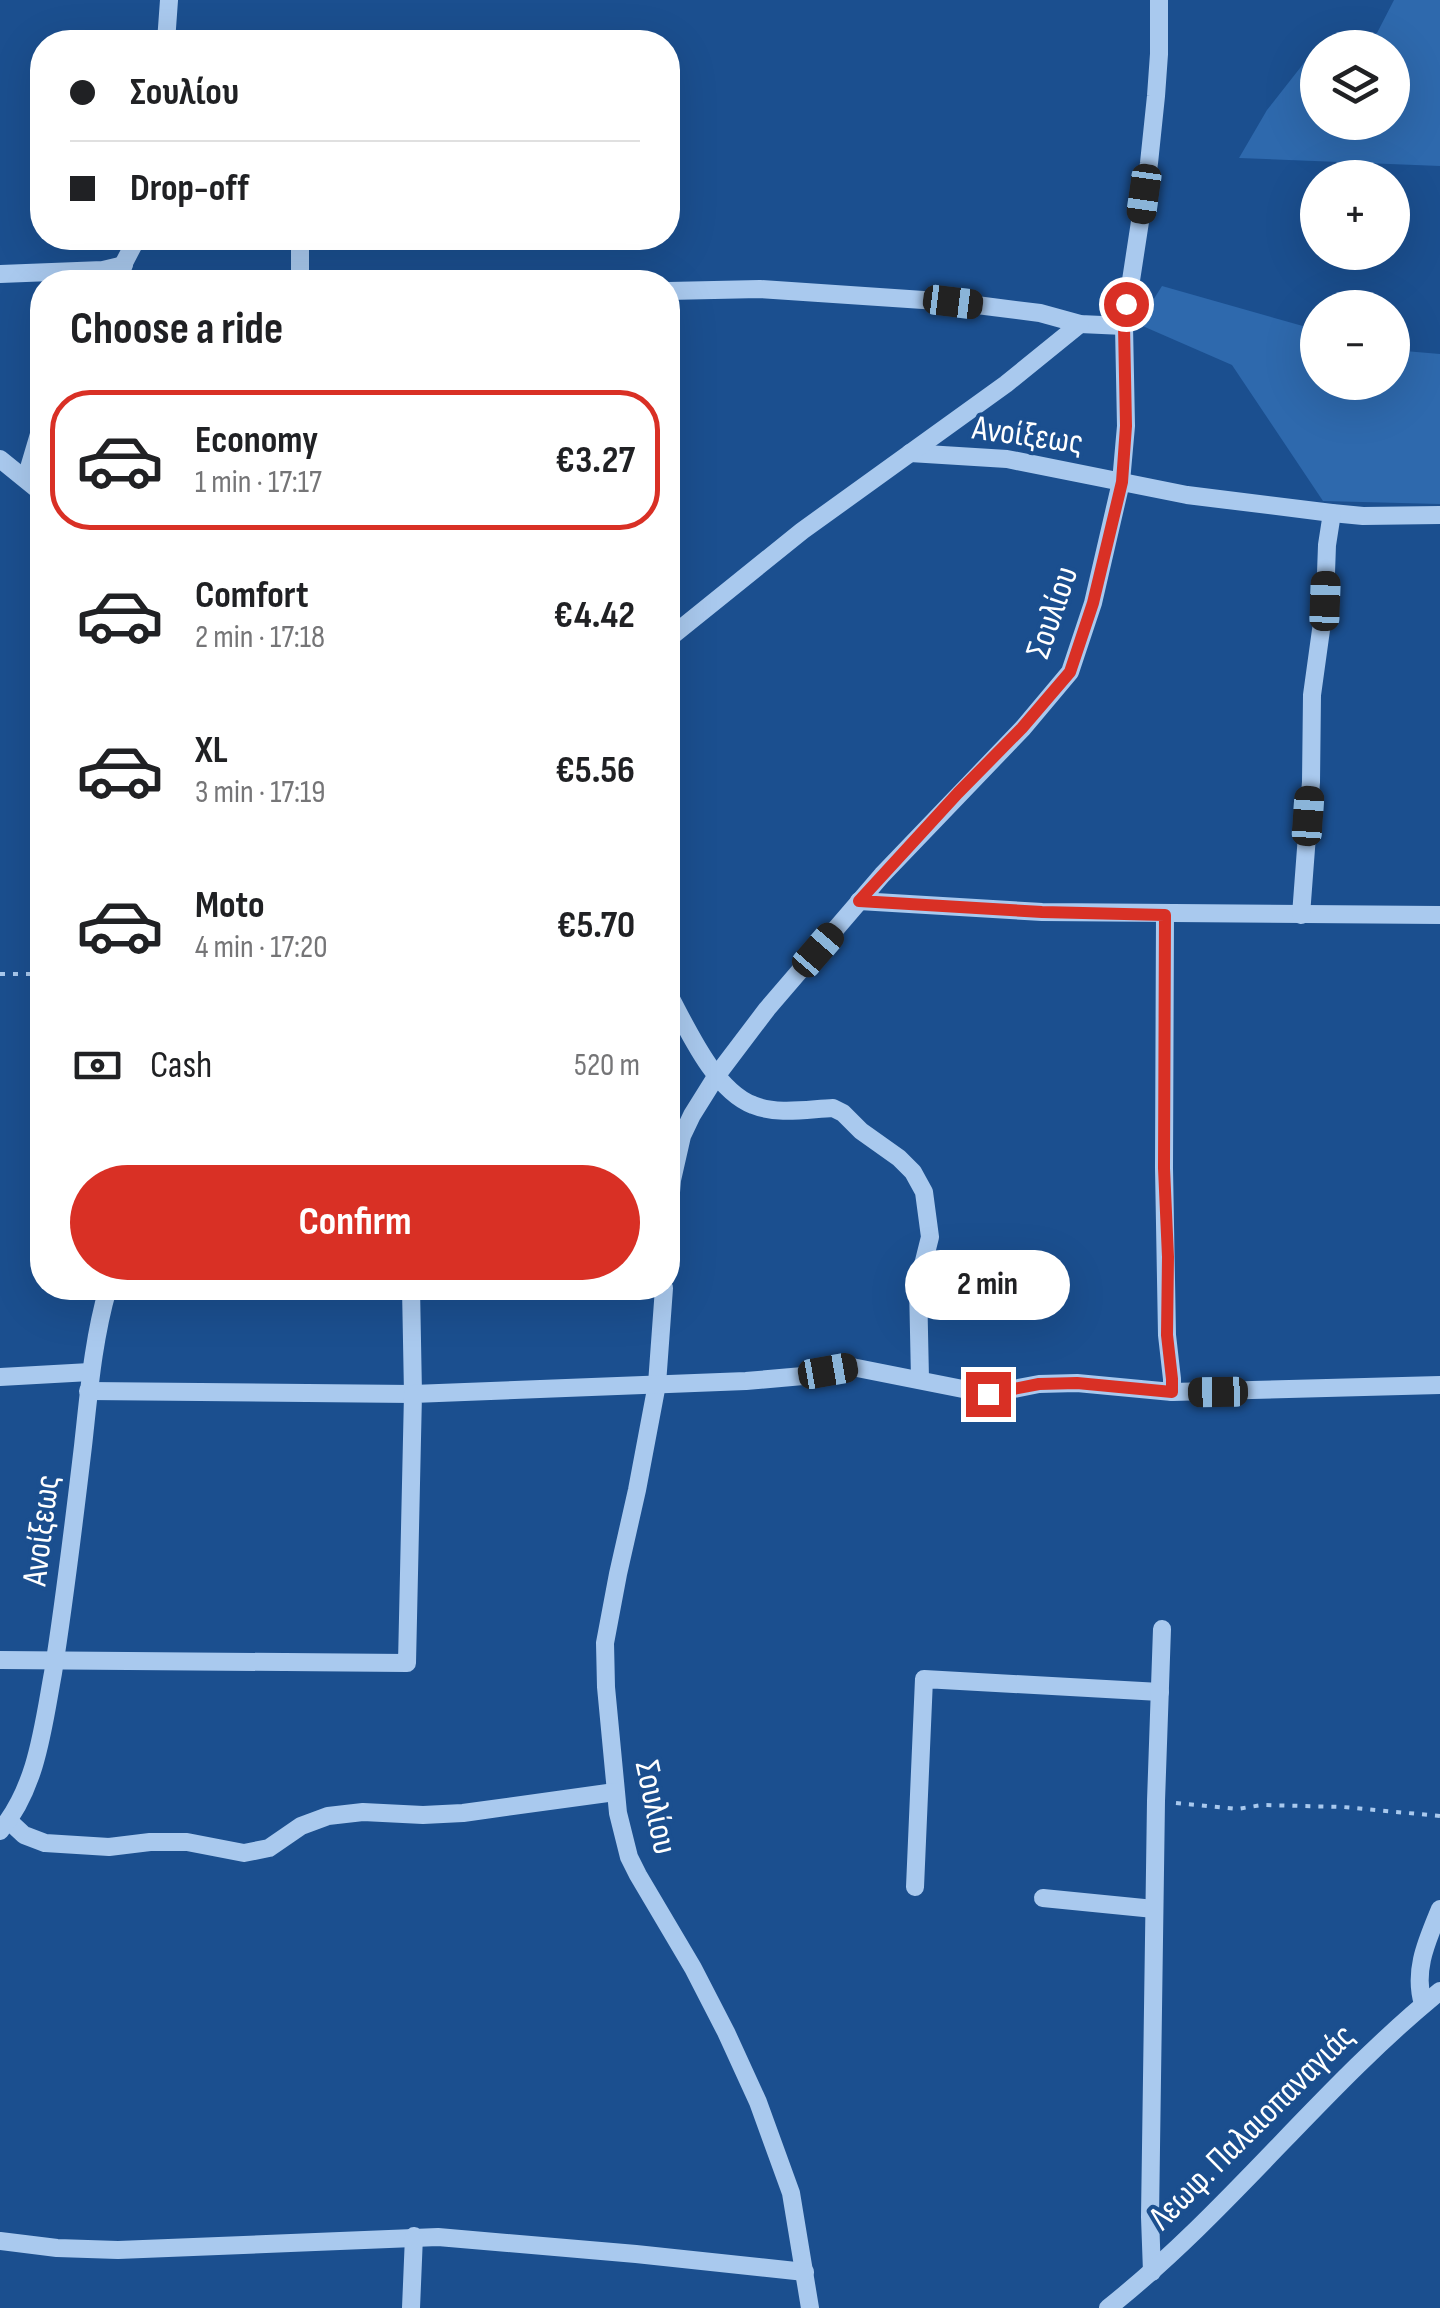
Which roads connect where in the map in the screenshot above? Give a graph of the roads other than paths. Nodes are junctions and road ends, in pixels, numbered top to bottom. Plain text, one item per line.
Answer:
1 (169, 0) edge
2 (1158, 0) edge
3 (167, 30) edge
4 (132, 250) edge
5 (124, 265) junction
6 (103, 270) edge
7 (121, 270) edge
8 (30, 273) edge
9 (0, 274) edge
10 (680, 291) edge
11 (1080, 324) junction
12 (1124, 326) junction
13 (910, 453) junction
14 (0, 459) edge
15 (30, 464) edge
16 (26, 478) junction
17 (30, 482) edge
18 (1122, 482) junction
19 (1332, 513) junction
20 (1440, 515) edge
21 (680, 629) edge
22 (859, 901) junction
23 (1165, 915) junction
24 (1301, 915) junction
25 (1440, 915) edge
26 (680, 1016) edge
27 (717, 1075) junction
28 (680, 1144) edge
29 (106, 1300) edge
30 (411, 1300) edge
31 (663, 1300) edge
32 (0, 1377) edge
33 (920, 1379) junction
34 (89, 1381) junction
35 (657, 1384) junction
36 (1440, 1386) edge
37 (1172, 1392) junction
38 (413, 1394) junction
39 (1162, 1629) dead end
40 (0, 1660) edge
41 (55, 1660) junction
42 (1160, 1692) junction
43 (615, 1792) junction
44 (4, 1826) edge
45 (914, 1887) dead end
46 (1043, 1898) dead end
47 (1154, 1909) junction
48 (1440, 1909) edge
49 (1440, 1991) edge
50 (1423, 2004) junction
51 (414, 2236) junction
52 (0, 2241) edge
53 (805, 2272) junction
54 (1152, 2272) junction
55 (410, 2308) edge
56 (810, 2308) edge
57 (1108, 2308) edge

1 - 3 street
2 - 12 street, Σουλίου
4 - 5 street
5 - 6 street
5 - 7 street
8 - 9 street
10 - 11 street
11 - 12 street
11 - 13 street
12 - 18 street, Σουλίου
13 - 18 street, Ανοίξεως
13 - 21 street
14 - 16 street
15 - 16 street
16 - 17 street
18 - 19 street, Ανοίξεως
18 - 22 street, Σουλίου
19 - 20 street, Ανοίξεως
19 - 24 street
22 - 23 street
22 - 27 street, Σουλίου
23 - 24 street
23 - 37 street
24 - 25 street
26 - 27 street
27 - 28 street, Σουλίου
27 - 33 street
29 - 34 street, Ανοίξεως
30 - 38 street
31 - 35 street, Σουλίου
32 - 34 street
33 - 35 street
33 - 37 street
34 - 38 street
34 - 41 street, Ανοίξεως
35 - 38 street
35 - 43 street, Σουλίου
36 - 37 street
38 - 41 street
39 - 42 street
40 - 41 street
41 - 44 street, Ανοίξεως
42 - 45 street
42 - 47 street
43 - 44 street
43 - 53 street, Σουλίου
46 - 47 street
47 - 54 street
48 - 50 street
49 - 50 street, Λεωφ. Παλαιοπαναγιάς
50 - 54 street, Λεωφ. Παλαιοπαναγιάς
51 - 52 street
51 - 53 street
51 - 55 street
53 - 56 street, Σουλίου
54 - 57 street, Λεωφ. Παλαιοπαναγιάς

